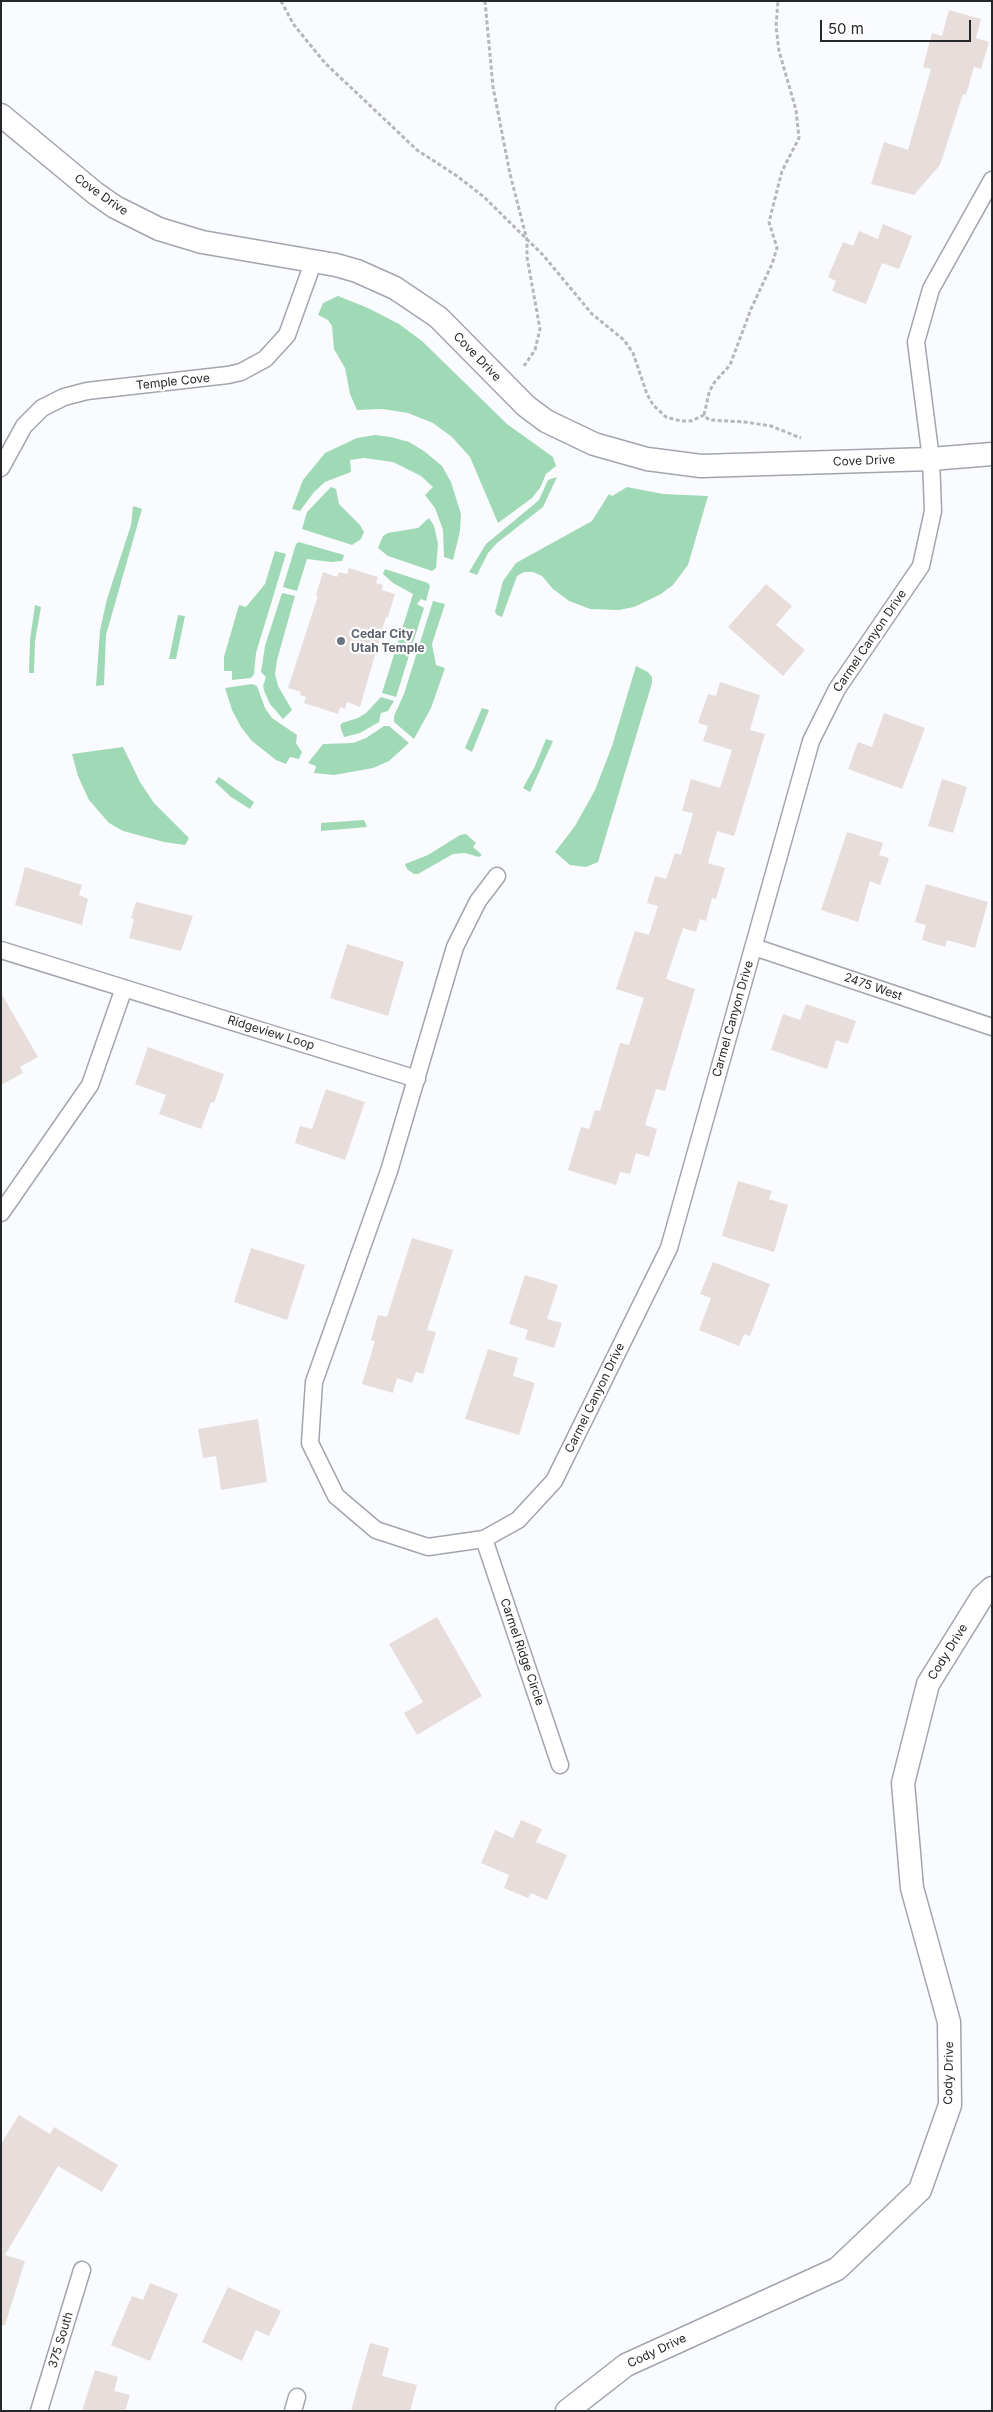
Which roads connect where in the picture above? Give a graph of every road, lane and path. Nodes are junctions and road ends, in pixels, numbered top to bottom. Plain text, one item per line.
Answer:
1 (281, 1) edge
2 (485, 1) edge
3 (778, 1) edge
4 (1, 115) edge
5 (992, 180) edge
6 (527, 240) junction
7 (314, 260) junction
8 (524, 366) dead end
9 (704, 415) junction
10 (801, 438) dead end
11 (992, 454) edge
12 (931, 459) junction
13 (1, 468) edge
14 (497, 876) dead end
15 (754, 947) junction
16 (1, 950) edge
17 (124, 988) junction
18 (992, 1027) edge
19 (418, 1079) junction
20 (1, 1212) edge
21 (484, 1539) junction
22 (992, 1588) edge
23 (560, 1765) dead end
24 (82, 2270) dead end
25 (39, 2411) edge
26 (567, 2411) edge

1 - 6 path
2 - 6 path
3 - 9 path
4 - 7 main road, Cove Drive
5 - 12 street, Carmel Canyon Drive
6 - 8 path
6 - 9 path
7 - 12 main road, Cove Drive
7 - 13 street, Temple Cove
9 - 10 path
11 - 12 main road, Cove Drive
12 - 15 street, Carmel Canyon Drive
14 - 19 street, Carmel Canyon Drive
15 - 18 street, 2475 West
15 - 21 street, Carmel Canyon Drive
16 - 17 street, Ridgeview Loop
17 - 19 street, Ridgeview Loop
17 - 20 street
19 - 21 street, Carmel Canyon Drive
21 - 23 street, Carmel Ridge Circle
22 - 26 main road, Cody Drive
24 - 25 street, 375 South

